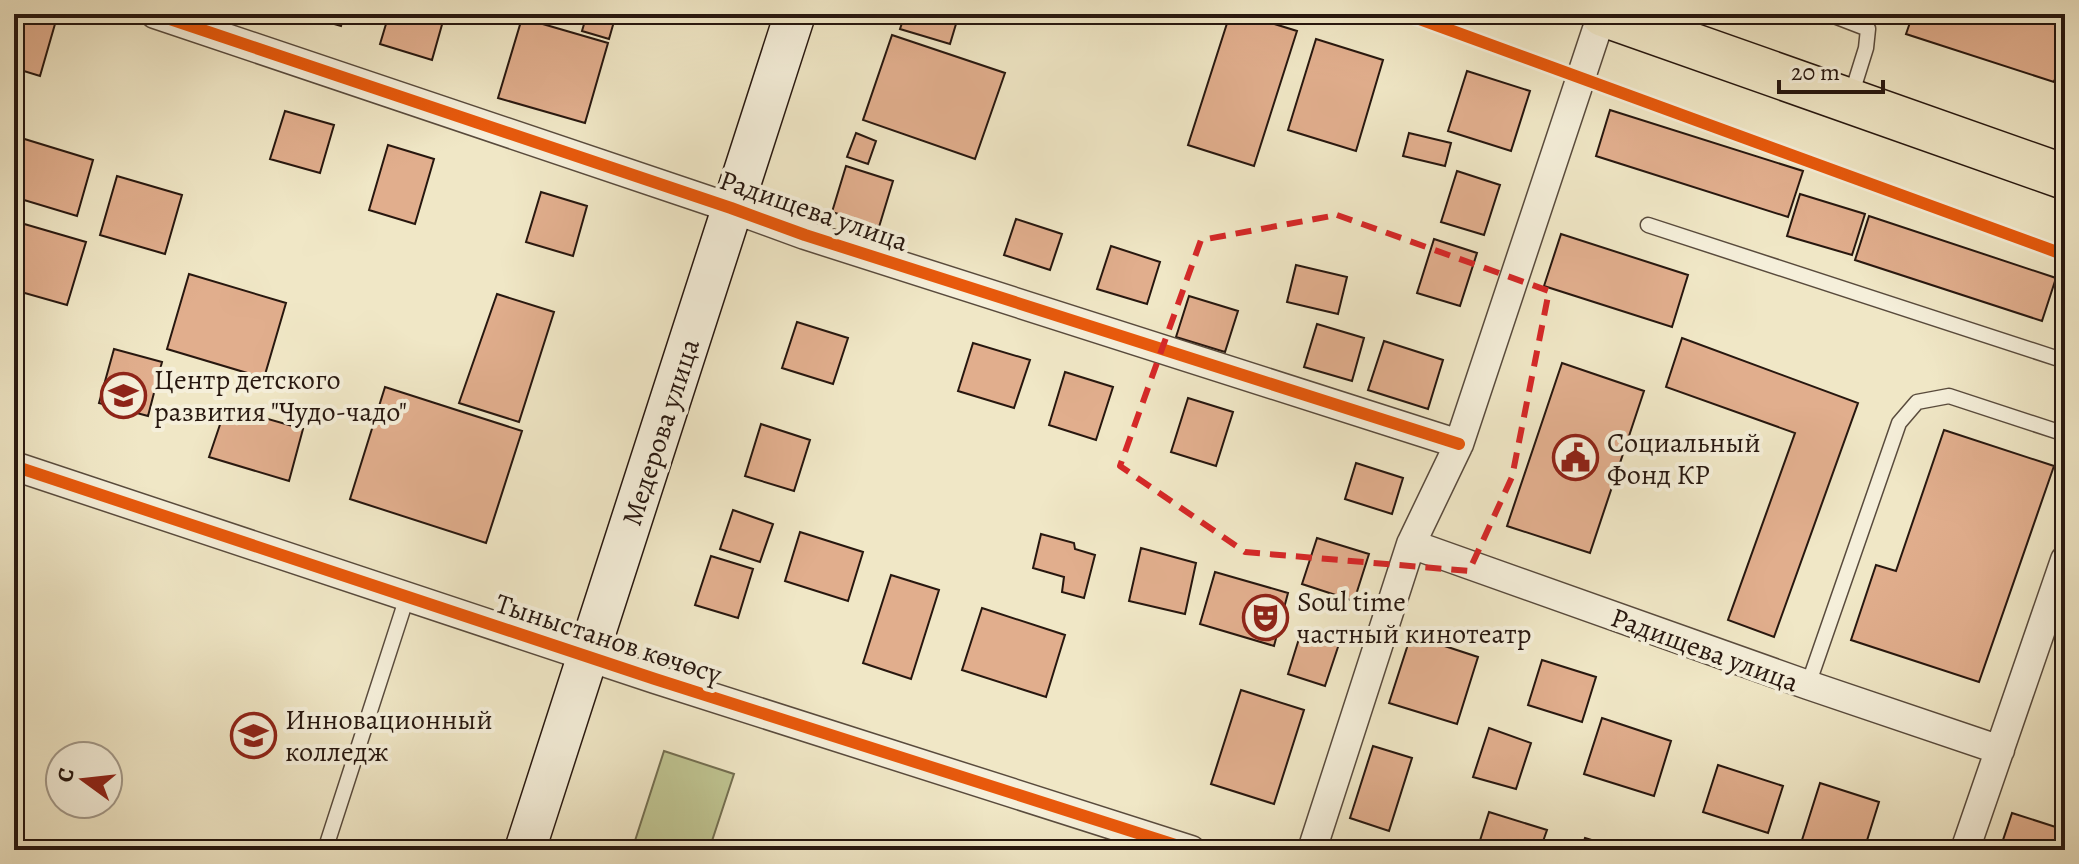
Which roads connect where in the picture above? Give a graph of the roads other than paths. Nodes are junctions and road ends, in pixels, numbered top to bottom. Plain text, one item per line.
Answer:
1 (155, 14) edge
2 (795, 14) edge
3 (1602, 14) edge
4 (1829, 14) edge
5 (1849, 101) junction
6 (2065, 177) edge
7 (731, 208) junction
8 (1648, 225) dead end
9 (2065, 361) edge
10 (2065, 434) edge
11 (1459, 444) junction
12 (14, 466) edge
13 (1411, 544) junction
14 (2065, 560) edge
15 (407, 597) junction
16 (588, 656) junction
17 (1808, 685) junction
18 (2000, 750) junction
19 (325, 850) edge
20 (525, 850) edge
21 (1189, 850) edge
22 (1312, 850) edge
23 (1965, 850) edge

1 - 7 street, Радищева улица
2 - 7 main road, Медерова улица
3 - 5 main road
3 - 11 street
4 - 5 lane
5 - 6 main road
7 - 11 street, Радищева улица
7 - 16 main road, Медерова улица
8 - 9 lane
10 - 17 lane
11 - 13 street
12 - 15 street, Тыныстанов көчөсү
13 - 17 street, Радищева улица
13 - 22 street
14 - 18 street
15 - 16 street, Тыныстанов көчөсү
15 - 19 lane
16 - 20 main road, Медерова улица
16 - 21 street, Тыныстанов көчөсү
17 - 18 street, Радищева улица
18 - 23 street

